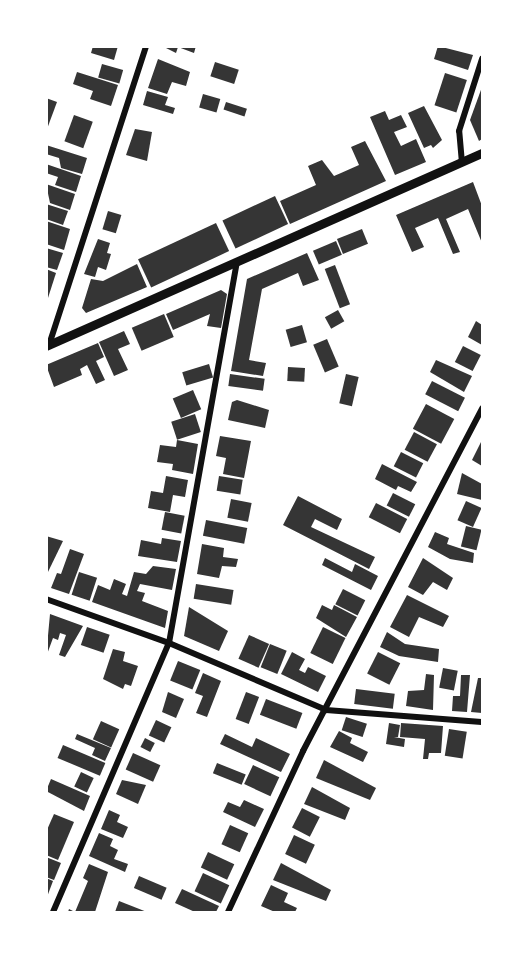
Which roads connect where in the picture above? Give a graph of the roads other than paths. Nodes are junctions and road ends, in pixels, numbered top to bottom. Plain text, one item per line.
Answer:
1 (146, 46) edge
2 (483, 59) edge
3 (483, 153) edge
4 (462, 163) junction
5 (237, 262) junction
6 (48, 346) edge
7 (483, 408) edge
8 (46, 599) edge
9 (169, 643) junction
10 (326, 710) junction
11 (483, 722) edge
12 (53, 912) edge
13 (228, 912) edge

1 - 6 street
2 - 4 street
3 - 4 main road
4 - 5 main road
5 - 6 main road
5 - 9 street
7 - 10 street
8 - 9 street
9 - 10 street
9 - 12 street
10 - 11 street
10 - 13 street

